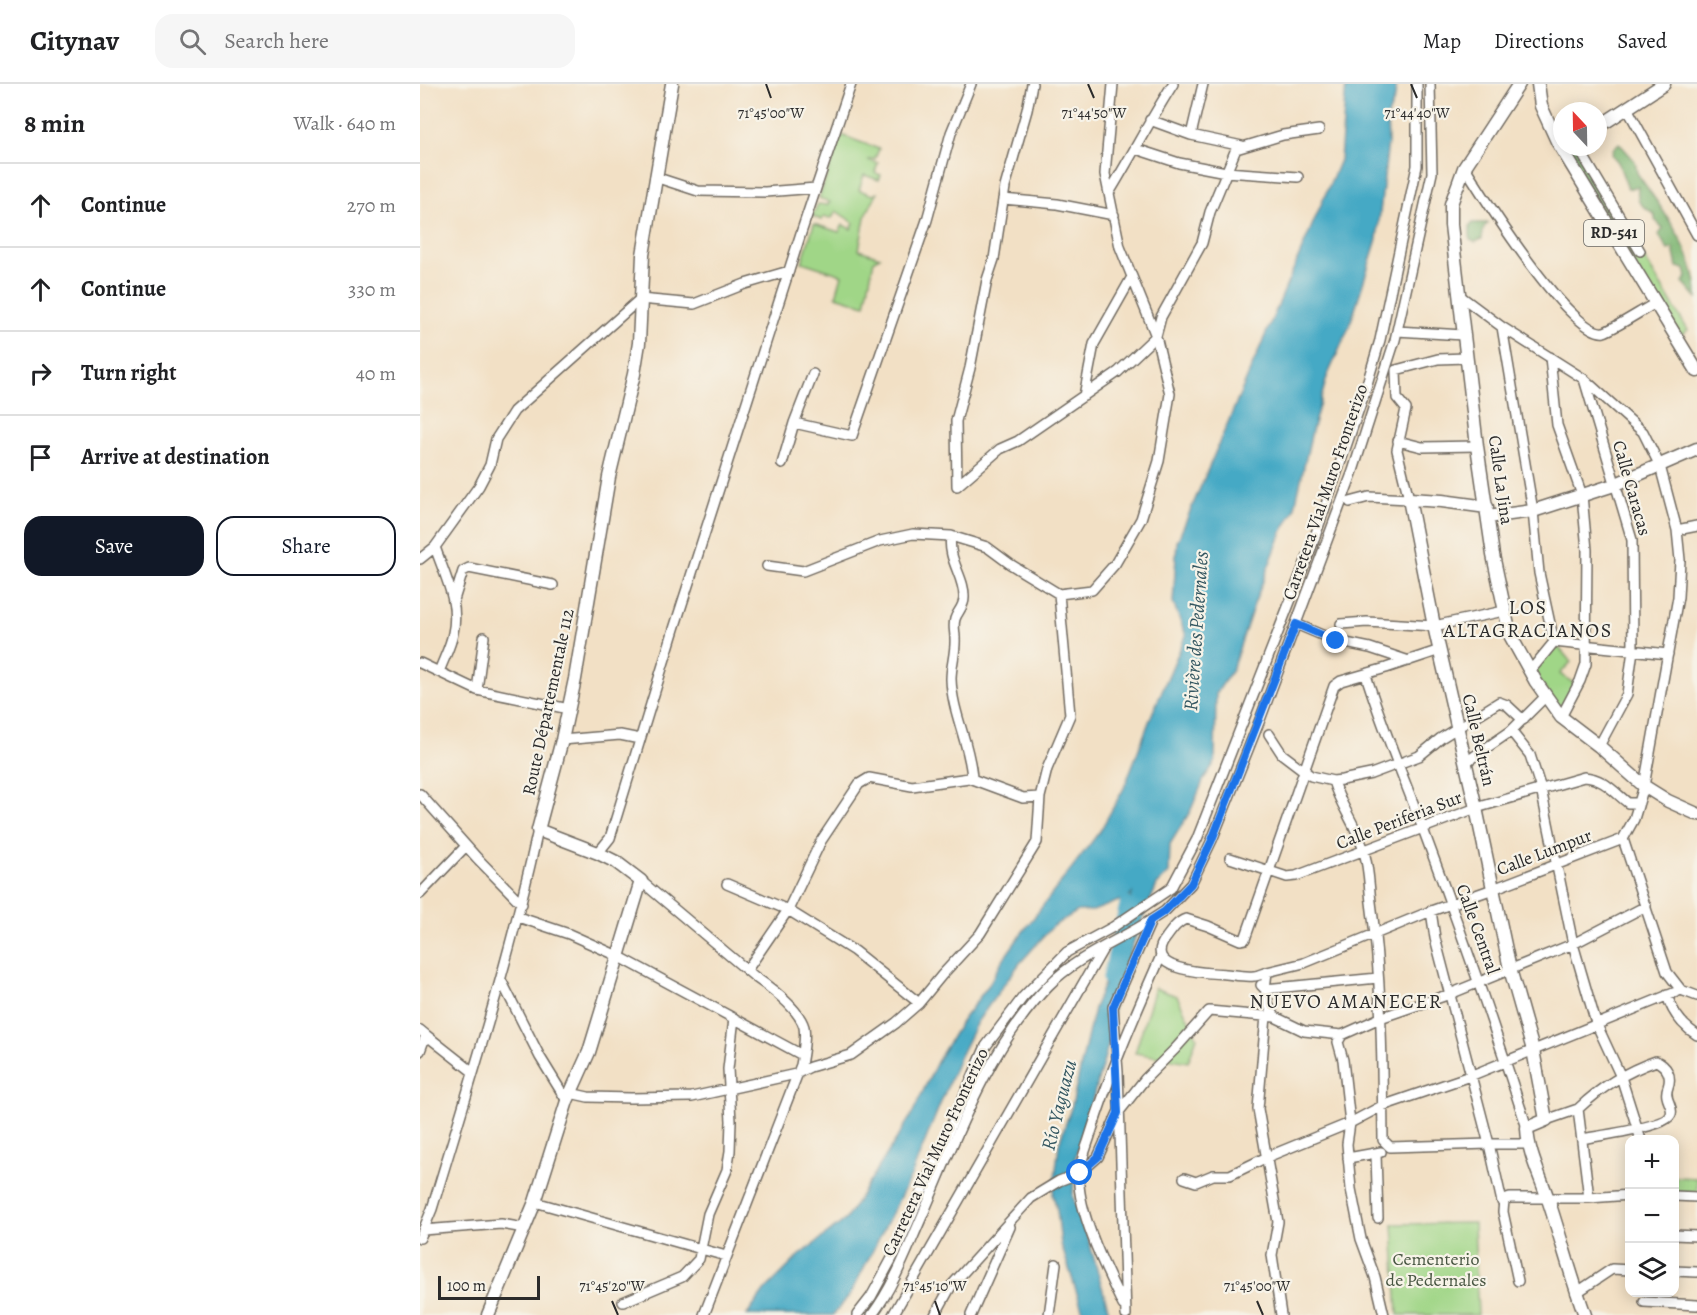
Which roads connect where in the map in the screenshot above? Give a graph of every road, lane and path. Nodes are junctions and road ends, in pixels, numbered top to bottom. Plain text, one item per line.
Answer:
1 (672, 84) edge
2 (851, 84) edge
3 (971, 84) edge
4 (1032, 84) edge
5 (1113, 84) edge
6 (1173, 84) edge
7 (1201, 84) edge
8 (1417, 84) edge
9 (1430, 84) edge
10 (1519, 84) edge
11 (1664, 84) edge
12 (1538, 89) edge
13 (1627, 108) junction
14 (1150, 120) junction
15 (1607, 121) edge
16 (1319, 130) dead end
17 (1553, 131) edge
18 (1191, 135) junction
19 (1242, 146) junction
20 (1136, 149) junction
21 (1567, 156) edge
22 (1583, 156) edge
23 (1465, 167) junction
24 (1226, 172) junction
25 (655, 177) junction
26 (1298, 177) dead end
27 (816, 188) junction
28 (1109, 193) junction
29 (1003, 199) junction
30 (1114, 215) junction
31 (1697, 235) edge
32 (1640, 250) dead end
33 (789, 271) junction
34 (1132, 277) junction
35 (1459, 295) junction
36 (640, 299) junction
37 (1656, 303) junction
38 (1502, 327) junction
39 (1397, 332) junction
40 (1463, 335) junction
41 (1156, 336) junction
42 (1550, 357) junction
43 (1466, 358) junction
44 (1697, 370) edge
45 (813, 374) dead end
46 (1584, 379) junction
47 (1084, 396) junction
48 (794, 423) junction
49 (1398, 441) junction
50 (1477, 446) junction
51 (1697, 449) edge
52 (782, 464) dead end
53 (1660, 466) junction
54 (1614, 485) junction
55 (1582, 495) junction
56 (1409, 499) junction
57 (1350, 502) dead end
58 (1533, 511) junction
59 (1487, 512) junction
60 (1697, 526) edge
61 (1677, 530) junction
62 (951, 536) junction
63 (435, 547) junction
64 (420, 559) edge
65 (767, 566) dead end
66 (553, 585) dead end
67 (1059, 594) junction
68 (454, 600) junction
69 (1504, 611) junction
70 (1296, 624) junction
71 (1341, 624) dead end
72 (1434, 626) junction
73 (484, 637) dead end
74 (1554, 642) junction
75 (1587, 645) junction
76 (1440, 650) junction
77 (1633, 650) junction
78 (1668, 654) junction
79 (1409, 661) junction
80 (420, 663) edge
81 (1531, 670) junction
82 (439, 672) junction
83 (1366, 675) junction
84 (477, 690) junction
85 (1546, 696) junction
86 (569, 709) junction
87 (1561, 717) junction
88 (1523, 720) junction
89 (1458, 728) junction
90 (1511, 731) junction
91 (1269, 734) dead end
92 (640, 738) junction
93 (562, 740) junction
94 (1599, 746) junction
95 (1466, 762) junction
96 (1397, 765) junction
97 (1304, 770) junction
98 (972, 778) junction
99 (1334, 781) junction
100 (1644, 786) junction
101 (1541, 789) junction
102 (420, 794) edge
103 (1040, 797) junction
104 (1640, 803) junction
105 (1476, 808) junction
106 (1697, 814) edge
107 (1422, 827) junction
108 (538, 830) junction
109 (1623, 839) junction
110 (466, 846) junction
111 (1364, 852) junction
112 (598, 853) junction
113 (1230, 858) dead end
114 (1555, 865) junction
115 (1268, 871) junction
116 (641, 881) junction
117 (727, 884) dead end
118 (1494, 890) junction
119 (420, 894) edge
120 (522, 904) junction
121 (1450, 904) junction
122 (1646, 906) junction
123 (788, 910) junction
124 (1431, 911) junction
125 (518, 916) junction
126 (1151, 920) junction
127 (1376, 933) junction
128 (1573, 944) junction
129 (1105, 945) junction
130 (618, 956) junction
131 (1161, 956) junction
132 (1510, 969) junction
133 (747, 970) junction
134 (1267, 972) junction
135 (1254, 976) junction
136 (1378, 978) junction
137 (501, 980) junction
138 (1479, 982) junction
139 (1265, 989) junction
140 (1681, 990) junction
141 (1450, 994) junction
142 (1668, 995) junction
143 (1697, 996) edge
144 (918, 1003) junction
145 (734, 1017) junction
146 (1271, 1017) junction
147 (1380, 1018) junction
148 (1596, 1023) junction
149 (423, 1032) edge
150 (1342, 1035) junction
151 (1697, 1035) edge
152 (1533, 1050) junction
153 (420, 1051) edge
154 (802, 1055) junction
155 (1505, 1060) junction
156 (473, 1072) junction
157 (796, 1074) junction
158 (1470, 1076) junction
159 (1621, 1077) junction
160 (728, 1089) junction
161 (569, 1097) junction
162 (1382, 1106) junction
163 (1578, 1109) junction
164 (1118, 1113) junction
165 (1546, 1120) junction
166 (1350, 1123) junction
167 (1527, 1128) junction
168 (1638, 1128) junction
169 (1640, 1135) edge
170 (1582, 1139) junction
171 (1489, 1144) junction
172 (1527, 1144) junction
173 (1391, 1147) junction
174 (1376, 1154) junction
175 (1268, 1157) junction
176 (1348, 1158) junction
177 (1080, 1173) junction
178 (1184, 1178) dead end
179 (1625, 1195) edge
180 (1679, 1196) edge
181 (1697, 1197) edge
182 (1548, 1198) junction
183 (1589, 1198) junction
184 (535, 1202) junction
185 (1503, 1202) junction
186 (1015, 1216) junction
187 (1378, 1218) dead end
188 (524, 1228) junction
189 (422, 1234) edge
190 (1679, 1235) edge
191 (1697, 1236) edge
192 (702, 1249) junction
193 (726, 1256) junction
194 (1056, 1264) dead end
195 (1625, 1269) edge
196 (1679, 1271) edge
197 (1697, 1272) edge
198 (1518, 1281) dead end
199 (1576, 1293) junction
200 (623, 1302) dead end
201 (1644, 1302) dead end
202 (1697, 1305) edge
203 (488, 1315) edge
204 (704, 1315) edge
205 (857, 1315) edge
206 (872, 1315) edge
207 (893, 1315) edge
208 (934, 1315) edge
209 (970, 1315) edge
210 (1049, 1315) edge
211 (1128, 1315) edge
212 (1281, 1315) edge
213 (1384, 1315) edge
214 (1585, 1315) edge

1 - 25 main road, Route Départementale 112
2 - 27 street
3 - 48 street
4 - 29 street
5 - 28 street
6 - 14 street
7 - 18 street
8 - 205 street, Carretera Vial Muro Fronterizo
9 - 39 street, Carretera Vial Muro Fronterizo
10 - 23 main road, Calle La Jina
11 - 13 main road
12 - 17 main road, RD-541
13 - 15 main road
13 - 31 street
14 - 18 street
14 - 20 street
16 - 19 street
18 - 19 street
19 - 24 street
20 - 24 street
20 - 28 street
21 - 37 main road, RD-541
22 - 32 street
23 - 35 main road, Calle La Jina
23 - 37 street
24 - 26 street
24 - 41 street
25 - 27 street
25 - 36 main road, Route Départementale 112
27 - 33 street
28 - 30 street
29 - 30 street
29 - 47 street
30 - 34 street
33 - 36 street
33 - 92 street
34 - 41 street
34 - 47 street
35 - 38 street
35 - 40 main road, Calle La Jina
36 - 63 street
36 - 86 main road, Route Départementale 112
37 - 44 main road, RD-541
38 - 42 street
38 - 58 street
39 - 40 street
39 - 70 street, Carretera Vial Muro Fronterizo
40 - 43 main road, Calle La Jina
41 - 47 street
41 - 67 street
42 - 46 street
42 - 55 street
43 - 49 street, Calle Beltrán
43 - 50 main road, Calle La Jina
45 - 48 street
46 - 53 street
46 - 54 street, Calle Caracas
48 - 52 street
49 - 50 street
49 - 56 street, Calle Beltrán
50 - 59 main road, Calle La Jina
51 - 53 main road
53 - 54 main road
53 - 61 street
54 - 55 main road
54 - 77 street, Calle Caracas
55 - 58 main road
55 - 75 street
56 - 57 street
56 - 59 main road
56 - 72 main road, Calle Beltrán
58 - 59 main road
58 - 74 street
59 - 69 main road, Calle La Jina
60 - 61 street
61 - 78 street
62 - 65 street
62 - 67 street
62 - 98 street
63 - 64 street
63 - 68 street
66 - 68 street
67 - 103 street
68 - 82 street
69 - 72 street
69 - 81 main road, Calle La Jina
70 - 79 street
70 - 126 street, Carretera Vial Muro Fronterizo
71 - 72 street
72 - 76 main road, Calle Beltrán
73 - 84 street
74 - 75 street
74 - 81 street
75 - 77 street
75 - 87 street
76 - 79 street
76 - 89 main road, Calle Beltrán
77 - 78 street
77 - 94 street, Calle Caracas
78 - 100 street
79 - 83 street
80 - 82 street
81 - 85 main road, Calle La Jina
82 - 84 street
83 - 96 street, Calle Central
83 - 97 street
84 - 86 street
85 - 87 main road, Calle La Jina
85 - 88 street
86 - 93 main road, Route Départementale 112
87 - 94 main road, Calle La Jina
88 - 89 street
88 - 90 street
89 - 95 main road, Calle Beltrán
89 - 96 street
90 - 95 street
90 - 101 street
91 - 97 street
92 - 93 street
92 - 112 street
93 - 108 main road, Route Départementale 112
94 - 100 main road, Calle La Jina
95 - 105 main road, Calle Beltrán
96 - 99 street
96 - 107 street, Calle Central
97 - 99 street
97 - 115 street
98 - 103 street
98 - 123 street
99 - 111 street
100 - 104 street
100 - 106 main road, Calle La Jina
101 - 104 street, Calle Periferia Sur
101 - 105 street, Calle Periferia Sur
101 - 114 street
102 - 110 street
103 - 144 street
104 - 109 street
105 - 107 street, Calle Periferia Sur
105 - 118 main road, Calle Beltrán
107 - 111 street, Calle Periferia Sur
107 - 121 street, Calle Central
108 - 112 main road
108 - 120 street
109 - 114 street, Calle Lumpur
109 - 122 street
110 - 119 street
110 - 120 street
111 - 115 street, Calle Periferia Sur
111 - 127 street
112 - 116 main road
113 - 115 street, Calle Periferia Sur
114 - 118 street, Calle Lumpur
114 - 128 street
115 - 131 street
116 - 130 main road
116 - 133 street
117 - 123 street
118 - 121 street, Calle Lumpur
118 - 132 main road, Calle Beltrán
120 - 125 street
121 - 124 street, Calle Lumpur
121 - 138 street, Calle Central
122 - 128 street
122 - 140 street
123 - 133 street
123 - 144 street
124 - 127 street, Calle Lumpur
124 - 141 street
125 - 130 street
125 - 137 street
126 - 129 street, Carretera Vial Muro Fronterizo
126 - 164 street
127 - 134 street, Calle Lumpur
127 - 136 street
128 - 132 street
128 - 148 street
129 - 206 street, Carretera Vial Muro Fronterizo
129 - 207 street
130 - 145 street
130 - 161 main road
131 - 135 street
131 - 177 street
132 - 138 street
132 - 152 main road, Calle Beltrán
133 - 154 street
134 - 135 street, Calle Lumpur
134 - 139 street
135 - 139 street
136 - 139 street
136 - 147 street
137 - 156 street
137 - 161 street
138 - 141 street
138 - 155 street, Calle Central
139 - 146 street
140 - 142 street
140 - 143 street
141 - 147 street
141 - 158 street
142 - 148 street
142 - 151 street
144 - 157 street
145 - 154 street
145 - 160 street
146 - 150 street
146 - 164 street
146 - 175 street
147 - 150 street
147 - 162 street
148 - 152 street
148 - 159 street
149 - 153 street
149 - 156 street
150 - 166 street
152 - 155 street
152 - 165 main road, Calle Beltrán
154 - 157 street
155 - 158 street
155 - 167 street, Calle Central
156 - 189 street
157 - 160 street
157 - 193 street
158 - 162 street
158 - 171 street
159 - 163 street
159 - 168 street
159 - 168 street
160 - 161 street
160 - 192 street
161 - 184 main road
162 - 166 street
162 - 173 street
163 - 165 street
163 - 170 street
164 - 177 street
164 - 211 street
165 - 167 main road
166 - 175 street
166 - 176 street
167 - 172 main road, Calle Central
168 - 169 street
168 - 170 street
170 - 183 street
171 - 172 street
171 - 173 street
171 - 185 street
172 - 182 main road, Calle Central
173 - 174 street
174 - 176 street
174 - 187 street
175 - 178 street
175 - 212 street
176 - 213 street
177 - 186 street
177 - 211 street
179 - 183 street
180 - 181 street
182 - 183 street
182 - 185 street
182 - 199 main road, Calle Central
184 - 188 main road
184 - 192 street
185 - 198 street
186 - 208 street
186 - 209 street
188 - 189 street
188 - 203 main road
190 - 191 street
192 - 193 street
192 - 200 street
193 - 204 street
194 - 210 street
195 - 199 street
196 - 197 street
199 - 214 main road, Calle Central
201 - 202 street

